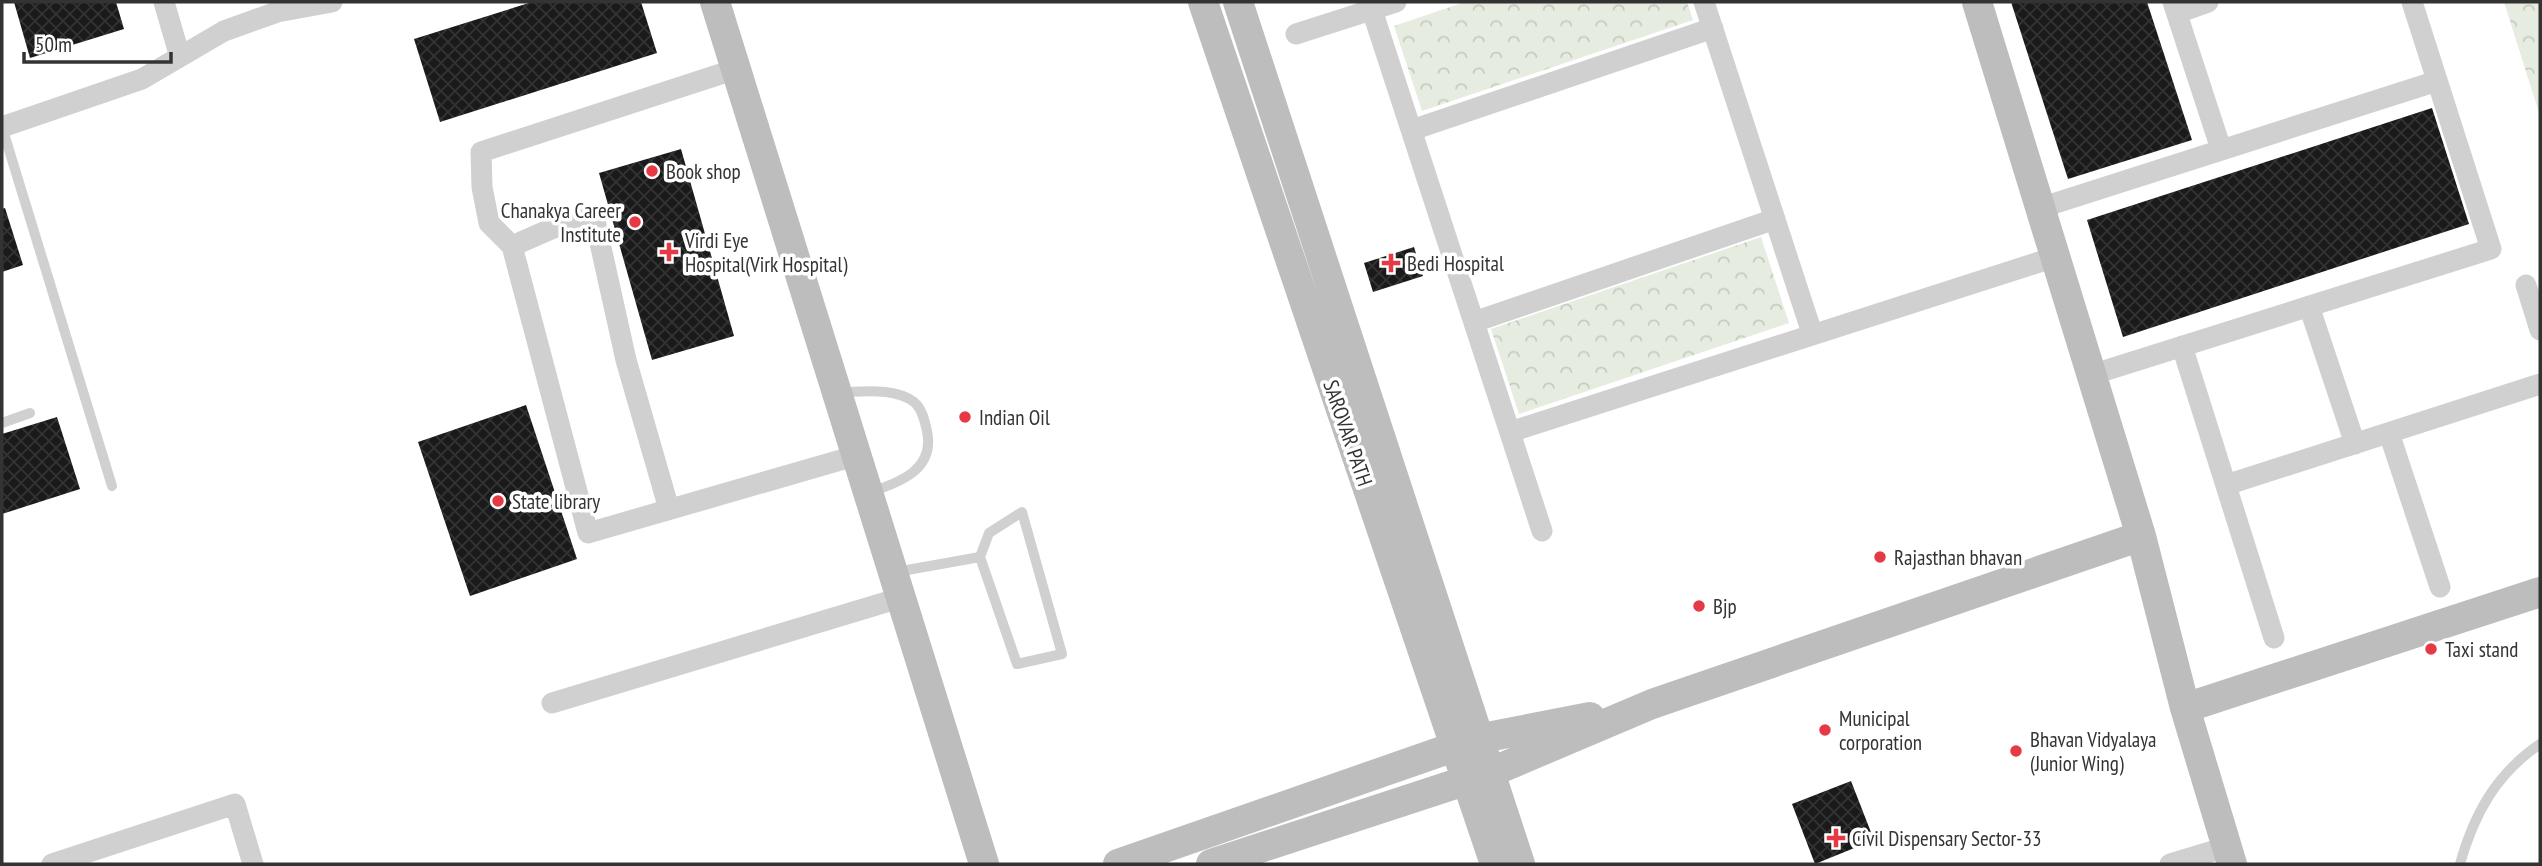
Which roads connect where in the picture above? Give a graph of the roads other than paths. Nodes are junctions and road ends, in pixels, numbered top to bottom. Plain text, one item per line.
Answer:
1 (164, 2) edge
2 (332, 2) edge
3 (715, 2) edge
4 (1203, 2) edge
5 (1238, 2) edge
6 (1396, 2) edge
7 (1704, 2) edge
8 (1977, 2) edge
9 (2208, 2) edge
10 (2412, 2) edge
11 (2175, 7) edge
12 (1372, 9) junction
13 (1713, 29) junction
14 (1296, 34) dead end
15 (180, 57) junction
16 (736, 69) junction
17 (2437, 81) junction
18 (2, 127) edge
19 (1412, 130) junction
20 (2221, 149) junction
21 (2040, 208) junction
22 (1775, 219) junction
23 (512, 246) junction
24 (2055, 257) junction
25 (2526, 285) dead end
26 (2309, 306) junction
27 (1474, 322) junction
28 (2540, 330) edge
29 (1812, 333) junction
30 (2182, 346) junction
31 (2091, 375) junction
32 (2540, 384) edge
33 (839, 392) junction
34 (30, 413) dead end
35 (2, 423) edge
36 (1510, 432) junction
37 (2389, 433) junction
38 (2355, 444) junction
39 (858, 455) junction
40 (2226, 485) junction
41 (112, 486) dead end
42 (870, 492) junction
43 (669, 509) junction
44 (1542, 531) dead end
45 (2141, 536) junction
46 (980, 557) junction
47 (899, 584) junction
48 (2440, 587) dead end
49 (2540, 592) edge
50 (2274, 638) dead end
51 (552, 704) dead end
52 (1652, 705) junction
53 (2185, 708) junction
54 (1466, 743) junction
55 (2540, 744) edge
56 (1477, 777) junction
57 (2229, 856) edge
58 (52, 864) edge
59 (253, 864) edge
60 (984, 864) edge
61 (1118, 864) edge
62 (1211, 864) edge
63 (1495, 864) edge
64 (1520, 864) edge
65 (2170, 864) edge
66 (2460, 864) edge

1 - 15 street
2 - 15 street
3 - 16 street
4 - 54 street, SAROVAR PATH
5 - 54 street, SAROVAR PATH
6 - 12 street
7 - 13 street
8 - 21 street
9 - 11 street
10 - 17 street
11 - 20 street
12 - 14 street
12 - 19 street
13 - 19 street
13 - 22 street
15 - 18 street
16 - 23 street
16 - 33 street
17 - 20 street
17 - 26 street
18 - 41 lane
19 - 27 street
20 - 21 street
21 - 24 street
22 - 27 street
22 - 29 street
23 - 43 street
23 - 43 street
24 - 29 street
24 - 31 street
25 - 28 street
26 - 30 street
26 - 38 street
27 - 36 street
29 - 36 street
30 - 31 street
30 - 40 street
31 - 45 street
32 - 37 street
33 - 39 street
33 - 42 lane
34 - 35 lane
36 - 44 street
37 - 38 street
37 - 48 street
38 - 40 street
39 - 42 street
39 - 43 street
40 - 50 street
42 - 47 street
45 - 52 street
45 - 53 street
46 - 46 lane
46 - 47 lane
47 - 51 street
47 - 60 street
49 - 53 street
52 - 54 street
52 - 56 street
53 - 57 street
54 - 56 street, SAROVAR PATH
54 - 61 street
55 - 66 lane
56 - 62 street
56 - 63 street, SAROVAR PATH
56 - 64 street, SAROVAR PATH
57 - 65 street
58 - 59 street

